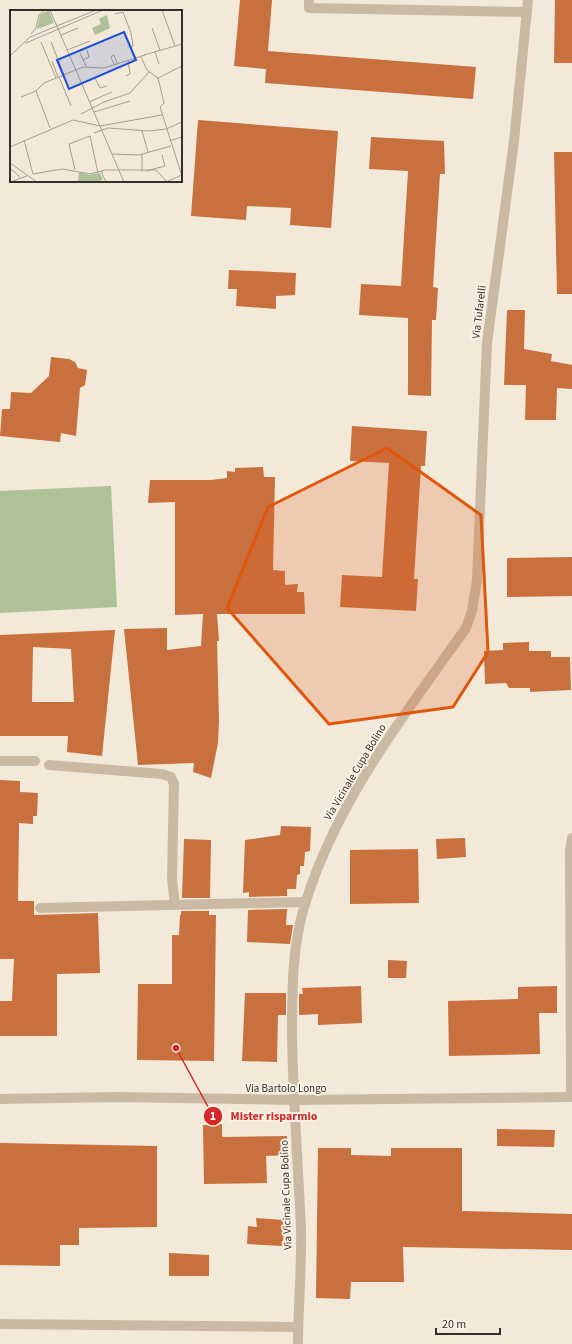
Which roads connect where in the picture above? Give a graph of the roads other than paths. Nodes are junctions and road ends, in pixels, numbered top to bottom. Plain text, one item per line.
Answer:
1 (309, 0) edge
2 (528, 0) edge
3 (526, 12) junction
4 (466, 628) joint
5 (0, 761) edge
6 (35, 761) dead end
7 (49, 765) dead end
8 (572, 838) edge
9 (305, 902) junction
10 (175, 905) junction
11 (40, 908) dead end
12 (572, 1097) edge
13 (0, 1099) edge
14 (293, 1100) junction
15 (0, 1324) edge
16 (298, 1327) junction
17 (298, 1344) edge

1 - 3 street
2 - 3 street, Via Tufarelli
3 - 4 street, Via Tufarelli
4 - 9 street, Via Vicinale Cupa Bolino
5 - 6 street
7 - 10 street
8 - 12 street
9 - 10 street
9 - 14 street, Via Vicinale Cupa Bolino
10 - 11 street
12 - 14 street, Via Bartolo Longo
13 - 14 street, Via Bartolo Longo
14 - 16 street, Via Vicinale Cupa Bolino
15 - 16 street
16 - 17 street, Via Vicinale Cupa Bolino

